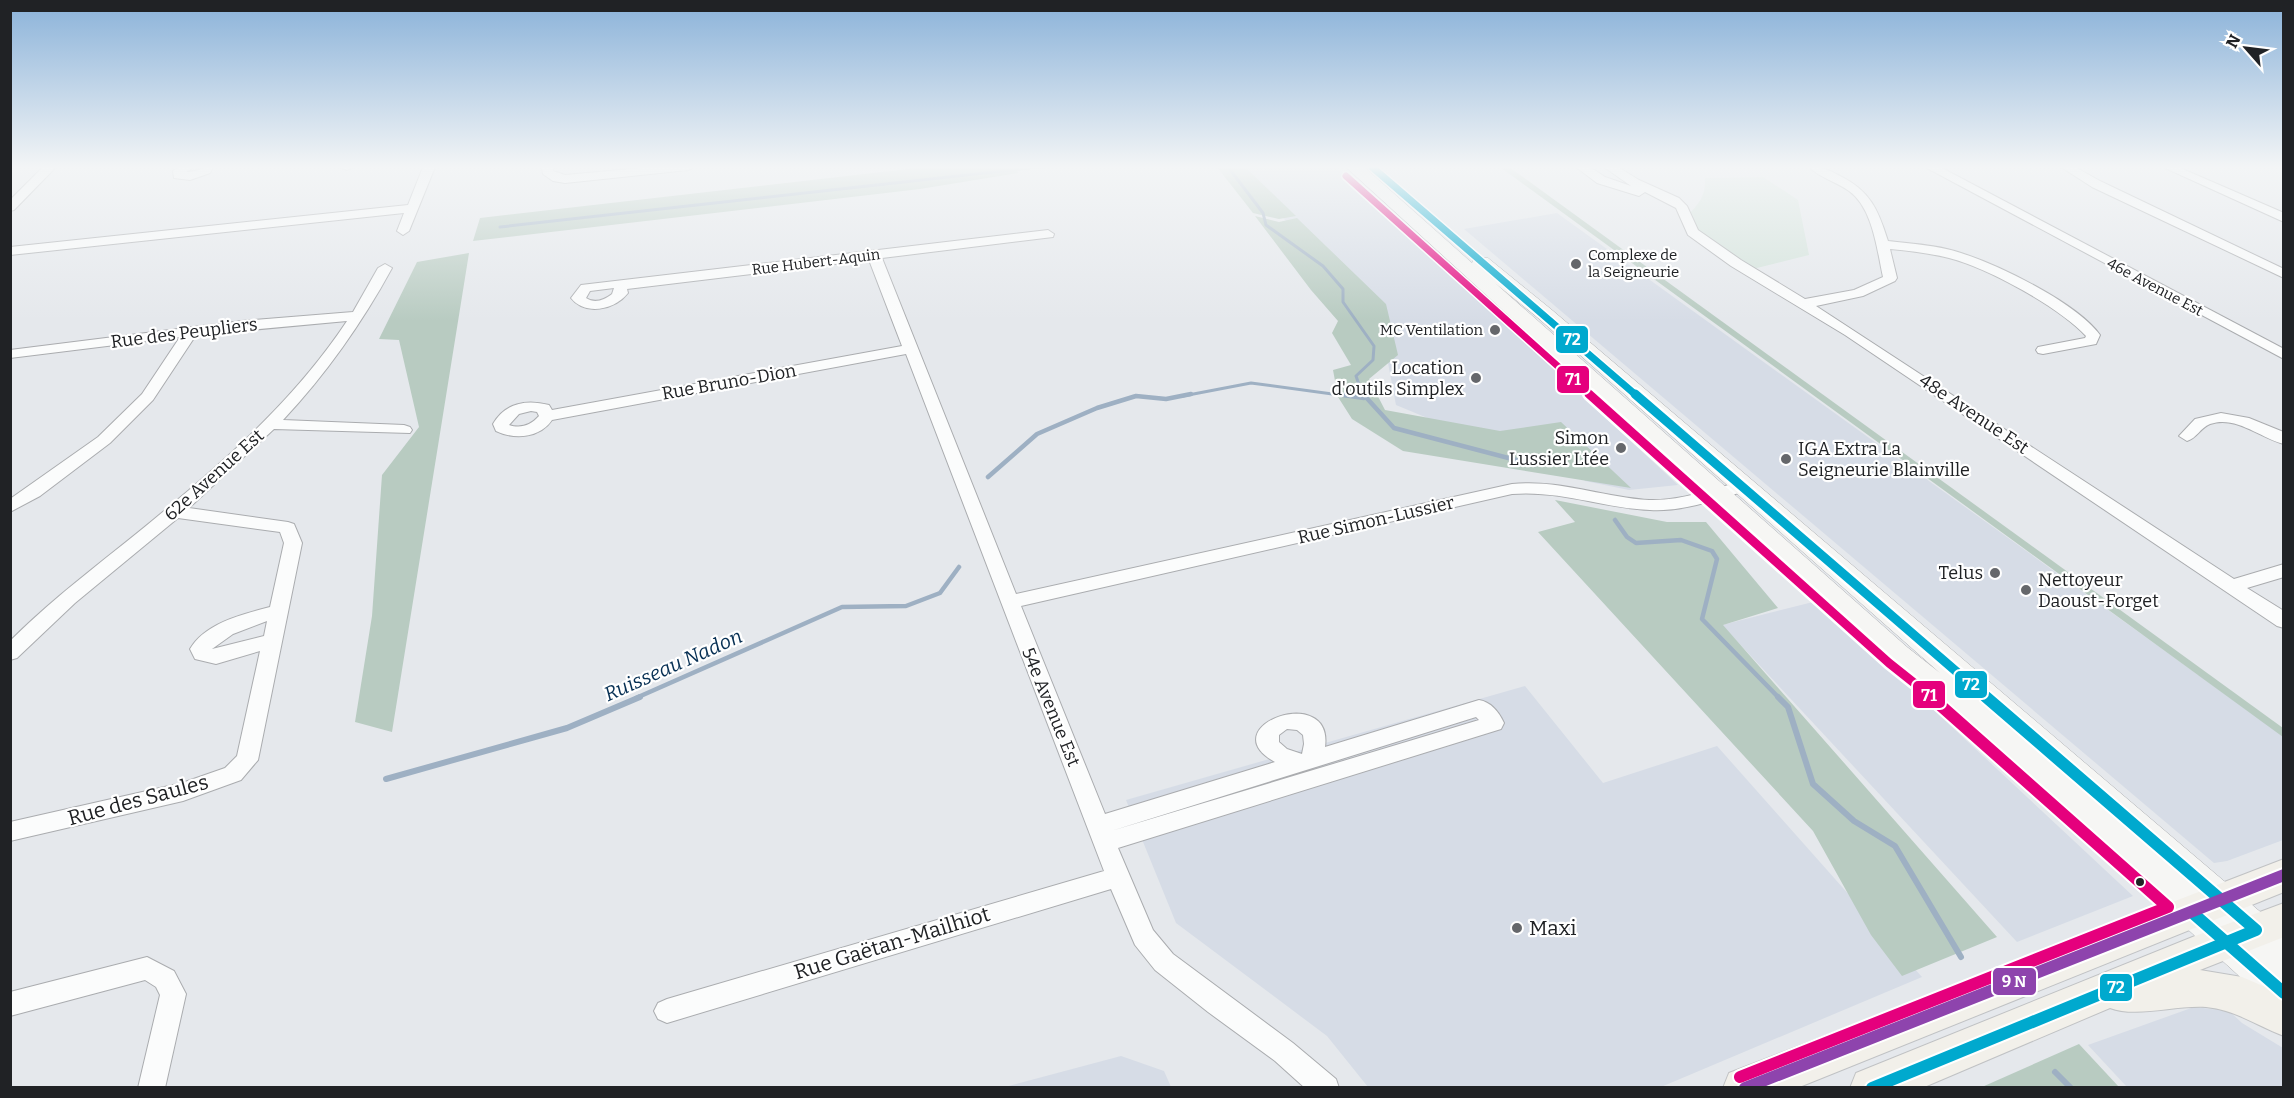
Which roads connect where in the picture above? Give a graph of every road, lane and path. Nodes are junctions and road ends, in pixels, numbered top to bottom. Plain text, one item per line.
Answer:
1 (316, 218) edge
2 (408, 218) edge
3 (1421, 218) edge
4 (1687, 218) edge
5 (1873, 218) edge
6 (2027, 218) edge
7 (2167, 218) edge
8 (403, 231) dead end
9 (1048, 234) dead end
10 (1882, 244) junction
11 (1451, 245) junction
12 (10, 251) edge
13 (874, 255) junction
14 (385, 268) dead end
15 (2283, 274) edge
16 (620, 286) dead end
17 (1801, 304) junction
18 (358, 316) junction
19 (191, 332) junction
20 (910, 349) junction
21 (2043, 350) dead end
22 (10, 354) edge
23 (2283, 355) edge
24 (1614, 374) junction
25 (1589, 379) junction
26 (547, 416) dead end
27 (270, 424) junction
28 (404, 430) dead end
29 (2187, 436) dead end
30 (2283, 439) edge
31 (1743, 486) junction
32 (1717, 493) junction
33 (10, 507) edge
34 (174, 512) junction
35 (2283, 570) edge
36 (1831, 578) junction
37 (2232, 586) junction
38 (1010, 602) junction
39 (278, 611) junction
40 (2283, 621) edge
41 (270, 641) junction
42 (12, 649) edge
43 (1456, 725) dead end
44 (10, 832) edge
45 (1102, 834) junction
46 (2283, 875) edge
47 (1118, 877) junction
48 (2207, 905) junction
49 (2262, 937) edge
50 (2283, 993) edge
51 (2089, 997) junction
52 (10, 1004) edge
53 (667, 1011) dead end
54 (2283, 1017) edge
55 (152, 1088) edge
56 (1326, 1088) edge
57 (1744, 1088) edge
58 (1871, 1088) edge

1 - 12 street
2 - 8 street
3 - 11 main road
4 - 17 street, 48e Avenue Est
5 - 10 street
6 - 23 street, 46e Avenue Est
7 - 15 street
9 - 13 street, Rue Hubert-Aquin
10 - 17 street
10 - 21 street
11 - 24 main road
11 - 25 main road
13 - 16 street, Rue Hubert-Aquin
13 - 20 street, 54e Avenue Est
14 - 18 street, 62e Avenue Est
17 - 37 street, 48e Avenue Est
18 - 19 street, Rue des Peupliers
18 - 27 street, 62e Avenue Est
19 - 22 street, Rue des Peupliers
19 - 33 street
20 - 26 street, Rue Bruno-Dion
20 - 38 street, 54e Avenue Est
24 - 25 main road
24 - 31 main road
25 - 32 main road
27 - 28 street
27 - 34 street, 62e Avenue Est
29 - 30 street
31 - 32 street, Rue Simon-Lussier
31 - 36 main road
32 - 36 main road
32 - 38 street, Rue Simon-Lussier
34 - 39 street, Rue des Saules
34 - 42 street, 62e Avenue Est
35 - 37 street
36 - 48 main road
37 - 40 street, 48e Avenue Est
38 - 45 street, 54e Avenue Est
39 - 41 street, Rue des Saules
39 - 41 street
41 - 44 street, Rue des Saules
43 - 45 street
45 - 47 street, 54e Avenue Est
46 - 48 main road
47 - 53 street, Rue Gaëtan-Mailhiot
47 - 56 street, 54e Avenue Est
48 - 49 main road
48 - 57 main road
49 - 50 main road
49 - 51 main road
51 - 54 main road
51 - 58 main road
52 - 55 street

